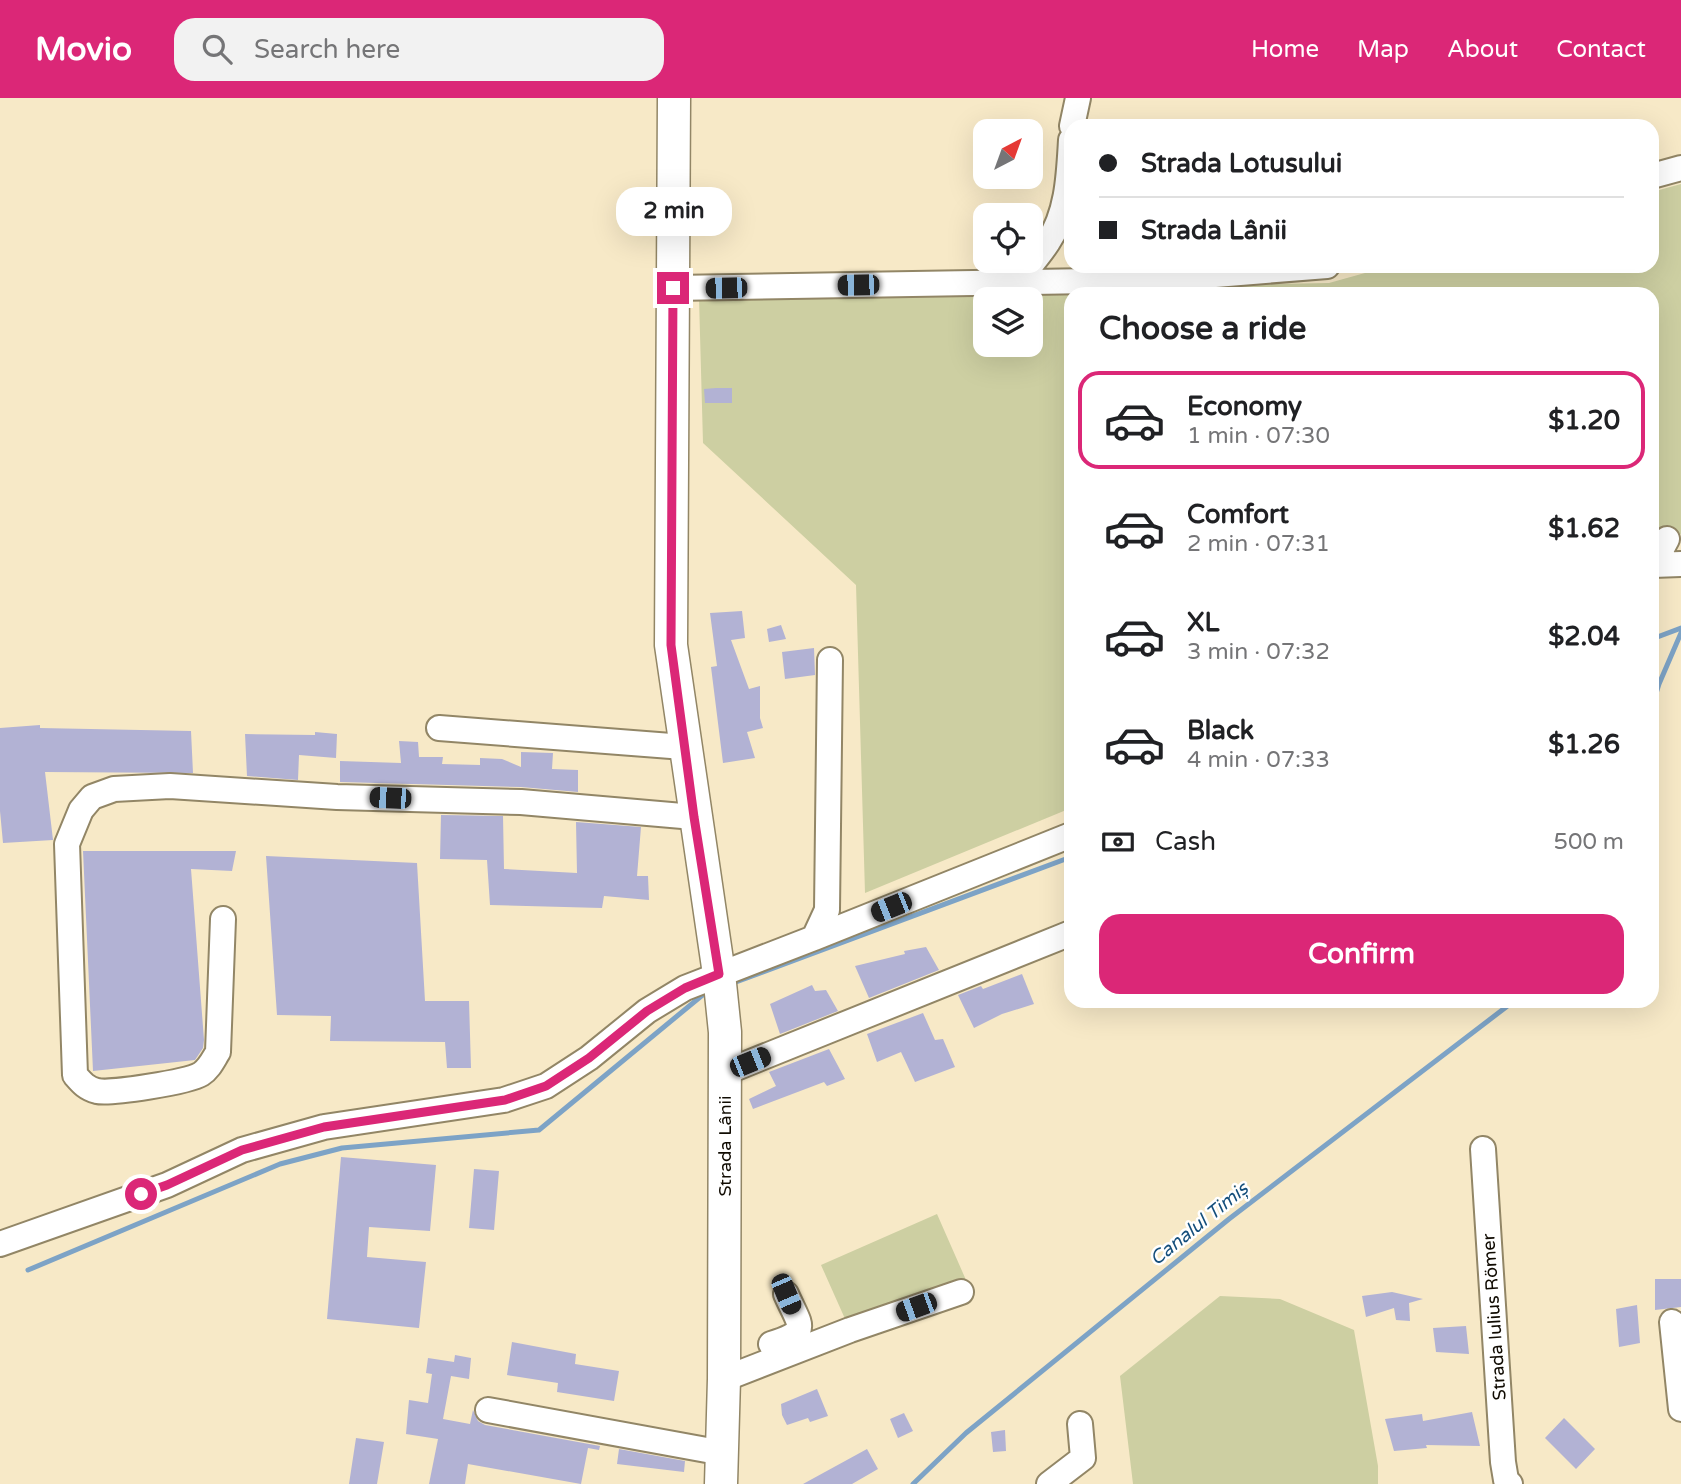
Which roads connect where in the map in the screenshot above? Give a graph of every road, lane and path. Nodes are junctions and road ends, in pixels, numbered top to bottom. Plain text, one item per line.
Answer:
1 (674, 98) edge
2 (1078, 98) edge
3 (1074, 119) edge
4 (1681, 168) edge
5 (1659, 174) edge
6 (1064, 201) edge
7 (1240, 273) edge
8 (1017, 282) junction
9 (673, 288) junction
10 (1667, 539) dead end
11 (1659, 554) edge
12 (1681, 564) edge
13 (1659, 566) edge
14 (831, 660) dead end
15 (439, 728) dead end
16 (684, 747) junction
17 (694, 817) junction
18 (1064, 838) edge
19 (223, 919) dead end
20 (1064, 936) edge
21 (814, 938) junction
22 (719, 974) junction
23 (726, 1072) junction
24 (1483, 1149) dead end
25 (3, 1238) edge
26 (961, 1292) dead end
27 (786, 1294) dead end
28 (1672, 1322) dead end
29 (724, 1369) junction
30 (1681, 1409) edge
31 (488, 1410) dead end
32 (1080, 1424) dead end
33 (723, 1452) junction
34 (721, 1484) edge
35 (1049, 1484) edge
36 (1510, 1484) edge

1 - 9 main road, Strada Lânii
2 - 3 street
4 - 5 street
6 - 8 street
7 - 8 street
8 - 9 street
9 - 16 main road, Strada Lânii
10 - 11 street
12 - 13 street
14 - 21 street
15 - 16 street
16 - 17 main road, Strada Lânii
17 - 19 street
17 - 22 main road, Strada Lânii
18 - 21 street
20 - 23 street
21 - 22 street
22 - 23 main road, Strada Lânii
22 - 25 street
23 - 29 main road, Strada Lânii
24 - 36 street, Strada Iulius Römer
26 - 29 street
27 - 29 street
28 - 30 street
29 - 33 main road, Strada Lânii
31 - 33 street
32 - 35 street
33 - 34 main road, Strada Lânii

